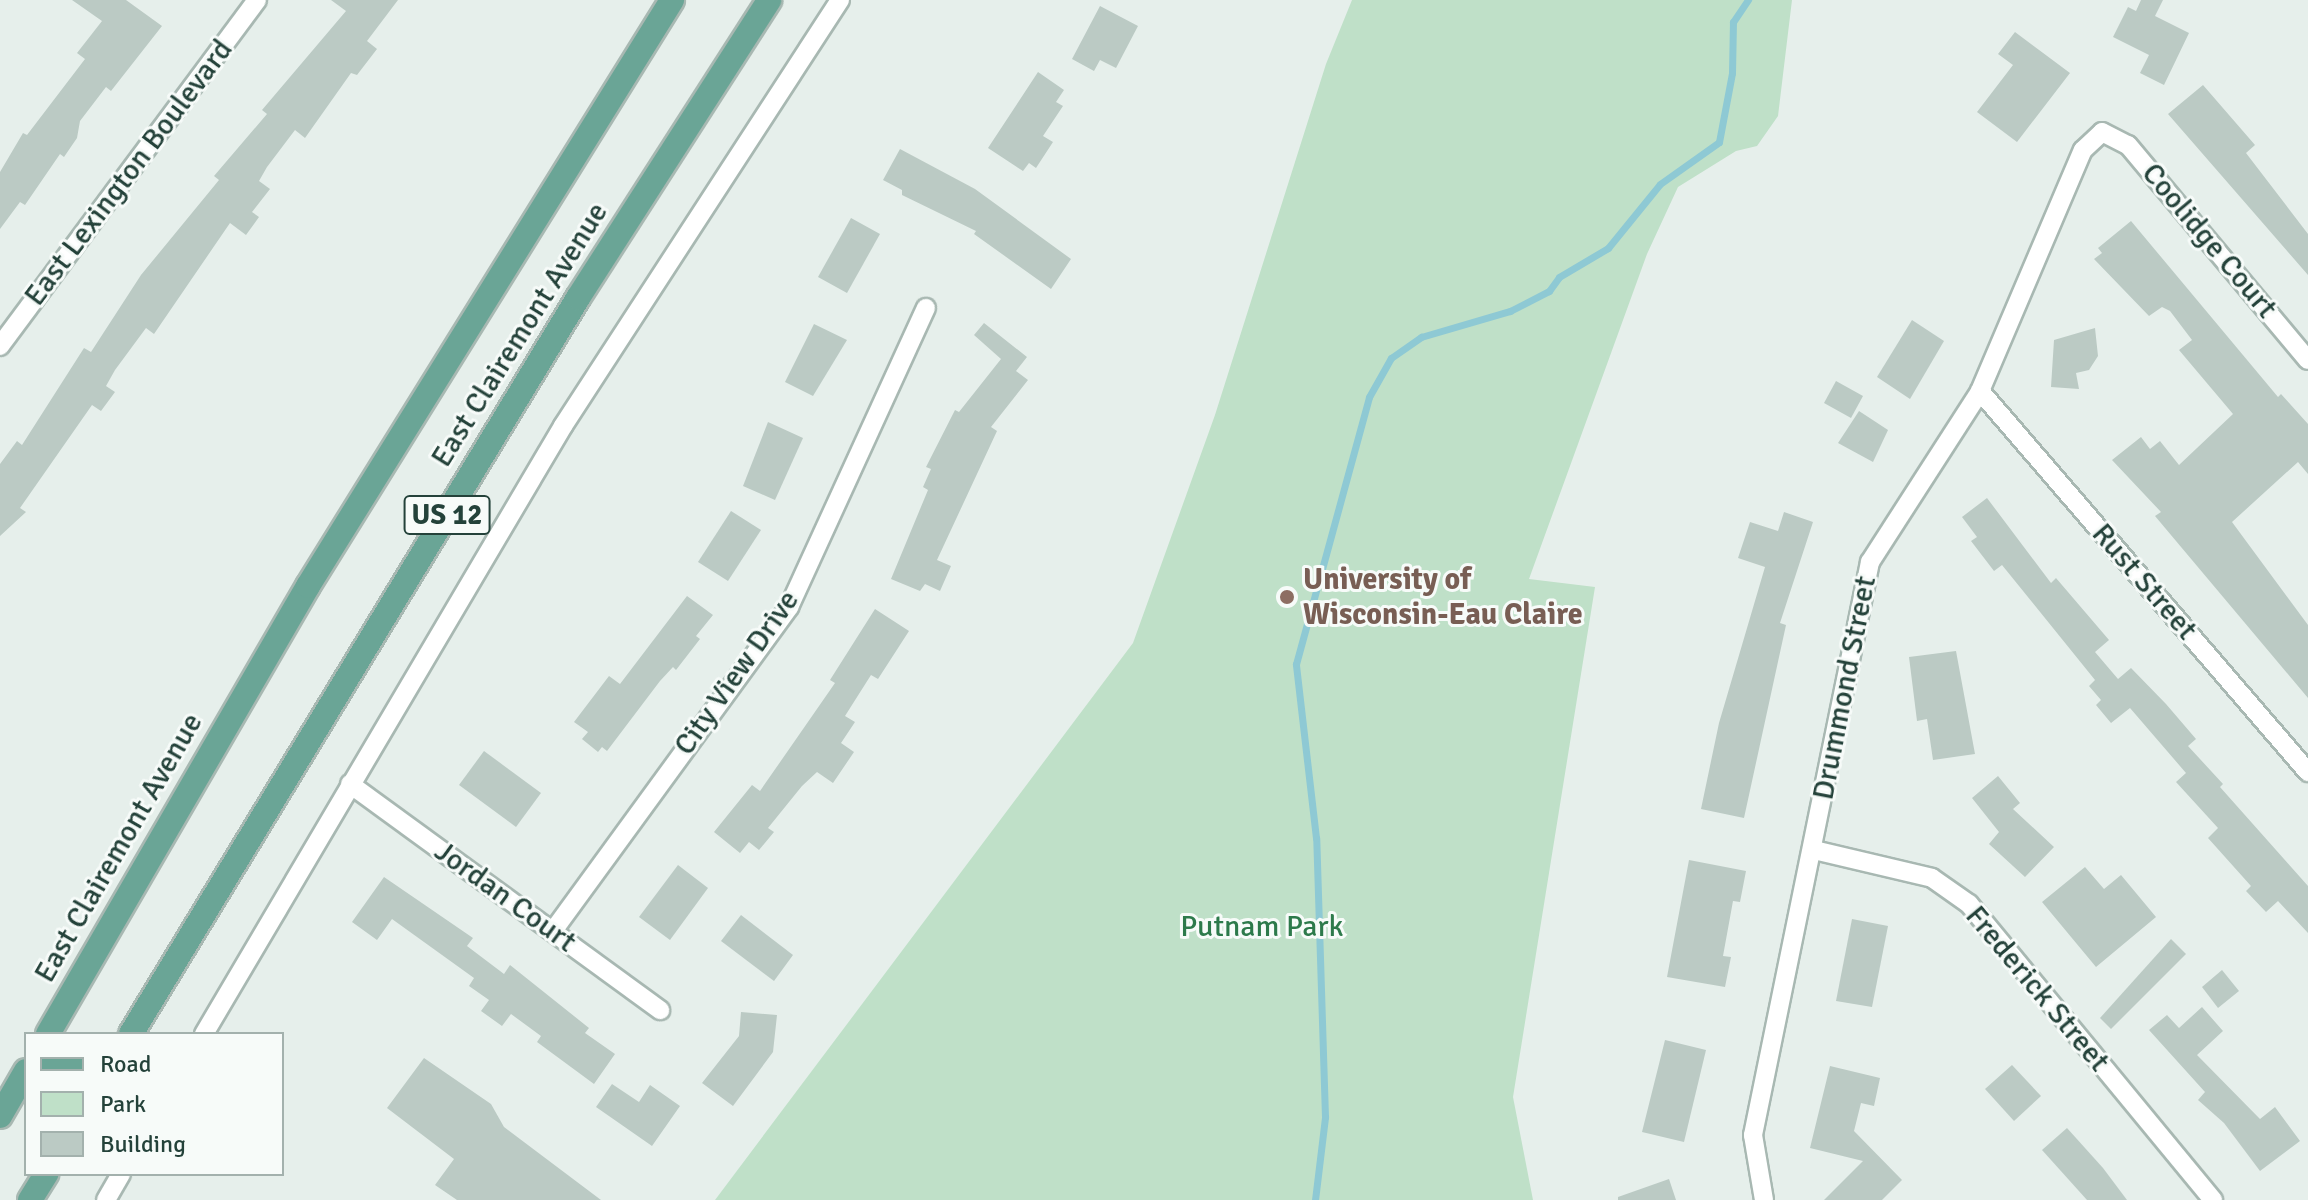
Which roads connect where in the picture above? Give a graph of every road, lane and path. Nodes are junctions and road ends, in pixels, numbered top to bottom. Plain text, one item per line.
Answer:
1 (672, 0) edge
2 (769, 0) edge
3 (840, 0) edge
4 (256, 1) edge
5 (2102, 132) joint
6 (926, 308) dead end
7 (0, 346) edge
8 (2308, 360) edge
9 (1980, 391) junction
10 (2308, 771) edge
11 (350, 784) junction
12 (1814, 850) junction
13 (553, 931) junction
14 (660, 1010) dead end
15 (49, 1032) edge
16 (132, 1032) edge
17 (205, 1032) edge
18 (24, 1074) edge
19 (0, 1116) edge
20 (45, 1176) edge
21 (120, 1176) edge
22 (30, 1200) edge
23 (106, 1200) edge
24 (1764, 1200) edge
25 (2213, 1200) edge

1 - 15 main road, East Clairemont Avenue / US 12
2 - 16 main road, East Clairemont Avenue / US 12
3 - 11 street
4 - 7 street, East Lexington Boulevard
5 - 8 street, Coolidge Court
5 - 9 street, Drummond Street
6 - 13 street, City View Drive
9 - 10 street, Rust Street
9 - 12 street, Drummond Street
11 - 13 street, Jordan Court
11 - 17 street
12 - 24 street, Drummond Street
12 - 25 street, Frederick Street
13 - 14 street, Jordan Court
18 - 19 main road
20 - 22 main road
21 - 23 street

